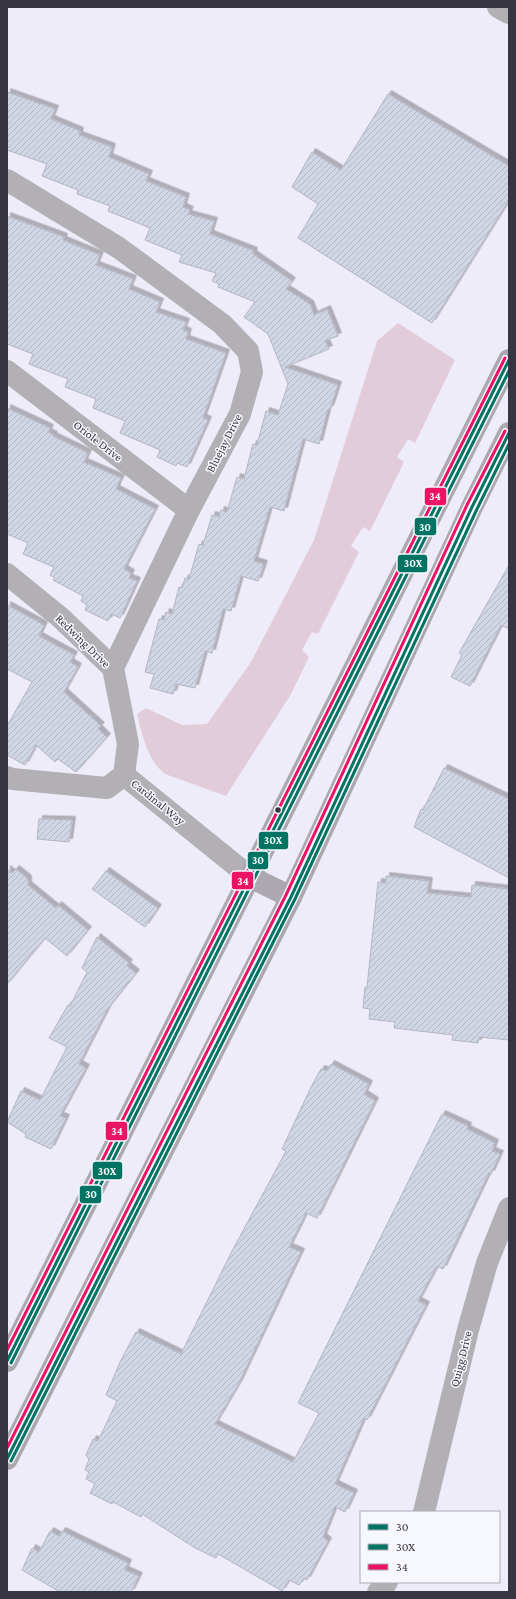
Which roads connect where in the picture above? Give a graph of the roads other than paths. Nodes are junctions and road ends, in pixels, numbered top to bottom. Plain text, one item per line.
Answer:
1 (498, 7) edge
2 (509, 13) edge
3 (7, 180) edge
4 (509, 360) edge
5 (7, 371) edge
6 (509, 433) edge
7 (188, 510) junction
8 (7, 574) edge
9 (113, 668) junction
10 (124, 775) junction
11 (7, 777) edge
12 (250, 877) junction
13 (291, 897) junction
14 (509, 1208) edge
15 (7, 1361) edge
16 (7, 1460) edge
17 (424, 1511) edge
18 (386, 1583) edge
19 (378, 1592) edge

1 - 2 street
3 - 7 street, Bluejay Drive
4 - 12 main road
5 - 7 street, Oriole Drive
6 - 13 main road
7 - 9 street, Bluejay Drive
8 - 9 street, Redwing Drive
9 - 10 street, Redwing Drive
10 - 11 street, Cardinal Way
10 - 12 street, Cardinal Way
12 - 13 main road
12 - 15 main road
13 - 16 main road
14 - 17 street, Quigg Drive
18 - 19 street

